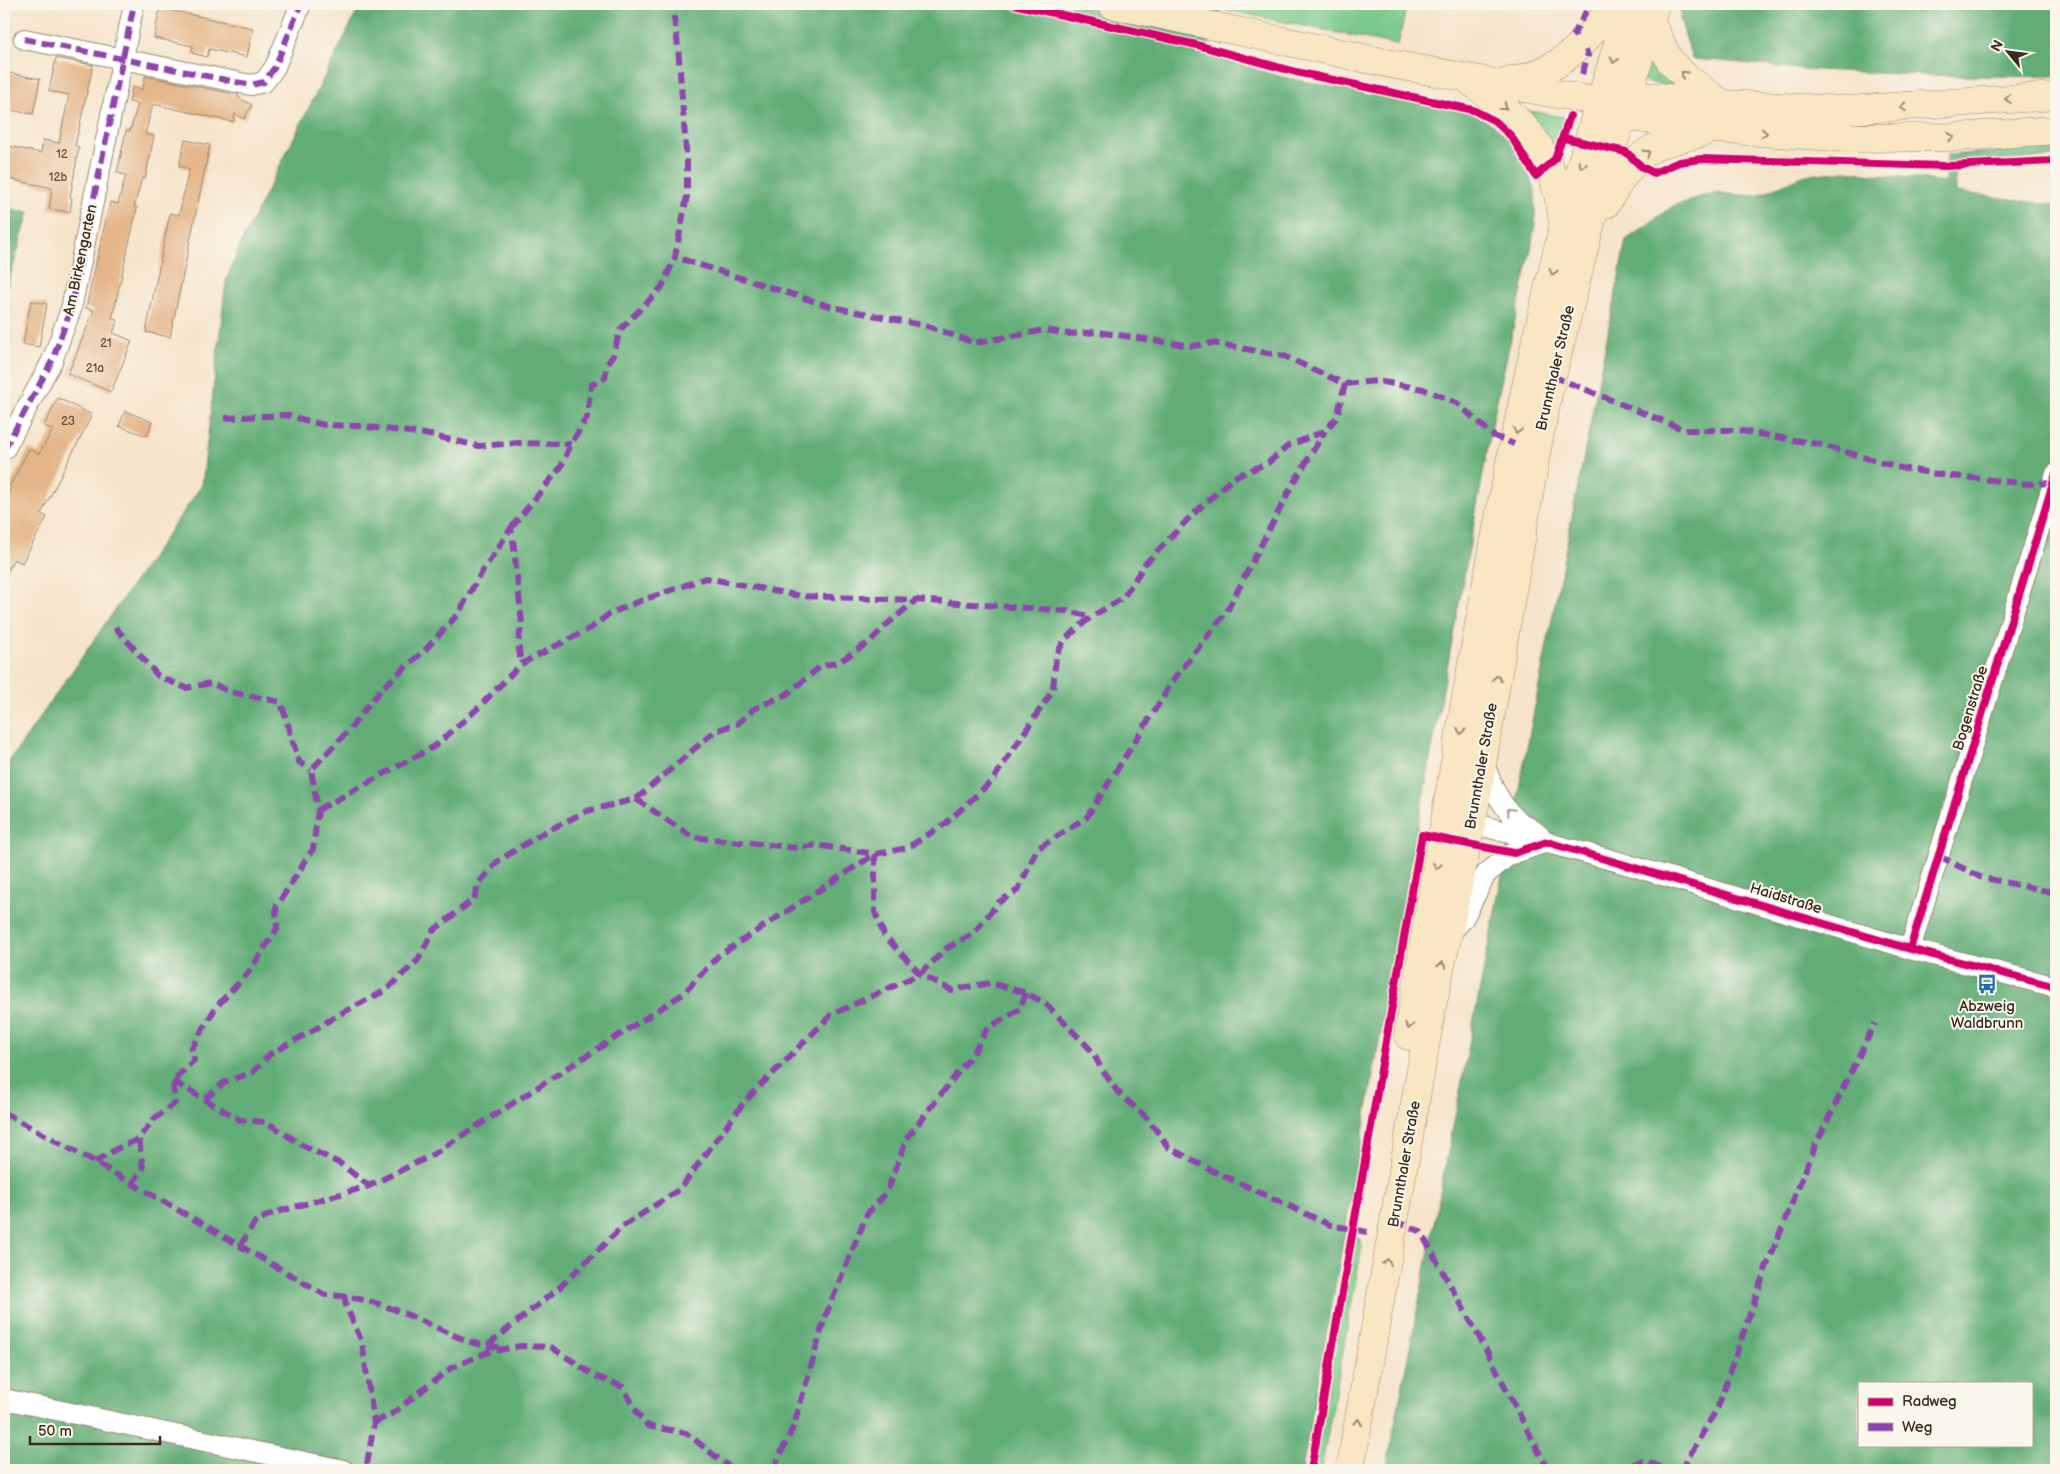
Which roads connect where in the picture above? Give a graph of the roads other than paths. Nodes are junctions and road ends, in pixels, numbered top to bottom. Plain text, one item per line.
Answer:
1 (134, 4) edge
2 (301, 4) edge
3 (1111, 4) edge
4 (1613, 4) edge
5 (1645, 9) edge
6 (24, 39) dead end
7 (122, 58) junction
8 (1466, 78) junction
9 (1495, 83) junction
10 (2056, 96) edge
11 (1617, 105) junction
12 (1719, 117) junction
13 (2056, 130) edge
14 (1576, 229) junction
15 (4, 450) edge
16 (2056, 474) edge
17 (1482, 761) junction
18 (1459, 820) junction
19 (1547, 842) junction
20 (1448, 934) junction
21 (1910, 949) junction
22 (2056, 988) edge
23 (4, 1399) edge
24 (343, 1470) edge
25 (1331, 1470) edge
26 (1350, 1470) edge

1 - 7 street, Am Birkengarten
2 - 7 street
3 - 8 main road
4 - 9 main road
5 - 11 main road, Brunnthaler Straße
12 -> 5 main road
6 - 7 street
7 - 15 street, Am Birkengarten
8 - 9 main road
8 -> 14 main road
9 - 11 main road
10 -> 12 main road
11 - 12 main road
11 - 14 main road, Brunnthaler Straße
12 -> 13 main road
14 -> 12 main road
17 -> 14 main road, Brunnthaler Straße
14 -> 18 main road, Brunnthaler Straße
16 - 21 street, Bogenstraße
17 - 18 main road, Brunnthaler Straße
19 -> 17 street, Haidstraße
18 - 19 street, Haidstraße
18 - 20 main road, Brunnthaler Straße
18 -> 25 main road, Brunnthaler Straße
19 - 20 street
19 - 21 street, Haidstraße
26 -> 20 main road, Brunnthaler Straße
21 - 22 street, Haidstraße
23 - 24 street

